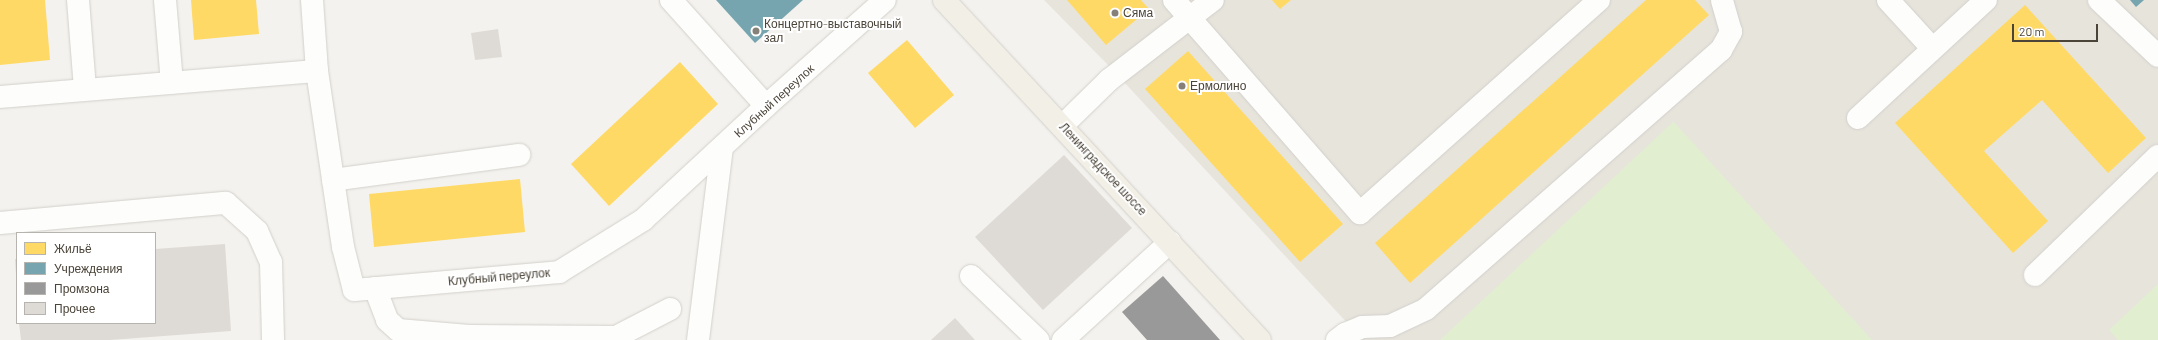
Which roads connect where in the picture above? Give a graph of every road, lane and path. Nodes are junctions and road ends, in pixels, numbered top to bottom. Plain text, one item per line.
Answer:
1 (78, 0) edge
2 (165, 0) edge
3 (312, 0) edge
4 (671, 0) edge
5 (885, 0) edge
6 (944, 0) edge
7 (1174, 0) edge
8 (1213, 0) edge
9 (1599, 0) edge
10 (1722, 0) edge
11 (1888, 0) edge
12 (1986, 0) edge
13 (2099, 0) edge
14 (1191, 19) junction
15 (1932, 48) junction
16 (2158, 56) edge
17 (317, 71) junction
18 (172, 83) junction
19 (85, 89) junction
20 (0, 97) edge
21 (766, 106) junction
22 (1858, 118) dead end
23 (1062, 126) junction
24 (722, 147) junction
25 (520, 155) dead end
26 (2158, 156) edge
27 (334, 180) junction
28 (0, 223) edge
29 (1170, 242) junction
30 (2035, 275) dead end
31 (971, 276) dead end
32 (375, 288) junction
33 (670, 309) dead end
34 (273, 340) edge
35 (698, 340) edge
36 (1038, 340) edge
37 (1063, 340) edge
38 (1260, 340) edge
39 (1337, 340) edge

1 - 19 street
2 - 18 street
3 - 17 street, Клубный переулок
4 - 21 street
5 - 21 street, Клубный переулок
6 - 23 main road, Ленинградское шоссе
7 - 14 street
8 - 14 street
9 - 14 street
10 - 39 street
11 - 15 street
12 - 15 street
13 - 16 street
14 - 23 street
15 - 22 street
17 - 18 street
17 - 27 street, Клубный переулок
18 - 19 street
19 - 20 street
21 - 24 street, Клубный переулок
23 - 29 main road, Ленинградское шоссе
24 - 32 street, Клубный переулок
24 - 35 street
25 - 27 street
26 - 30 street
27 - 32 street, Клубный переулок
28 - 34 street
29 - 37 street
29 - 38 main road, Ленинградское шоссе
31 - 36 street
32 - 33 street

